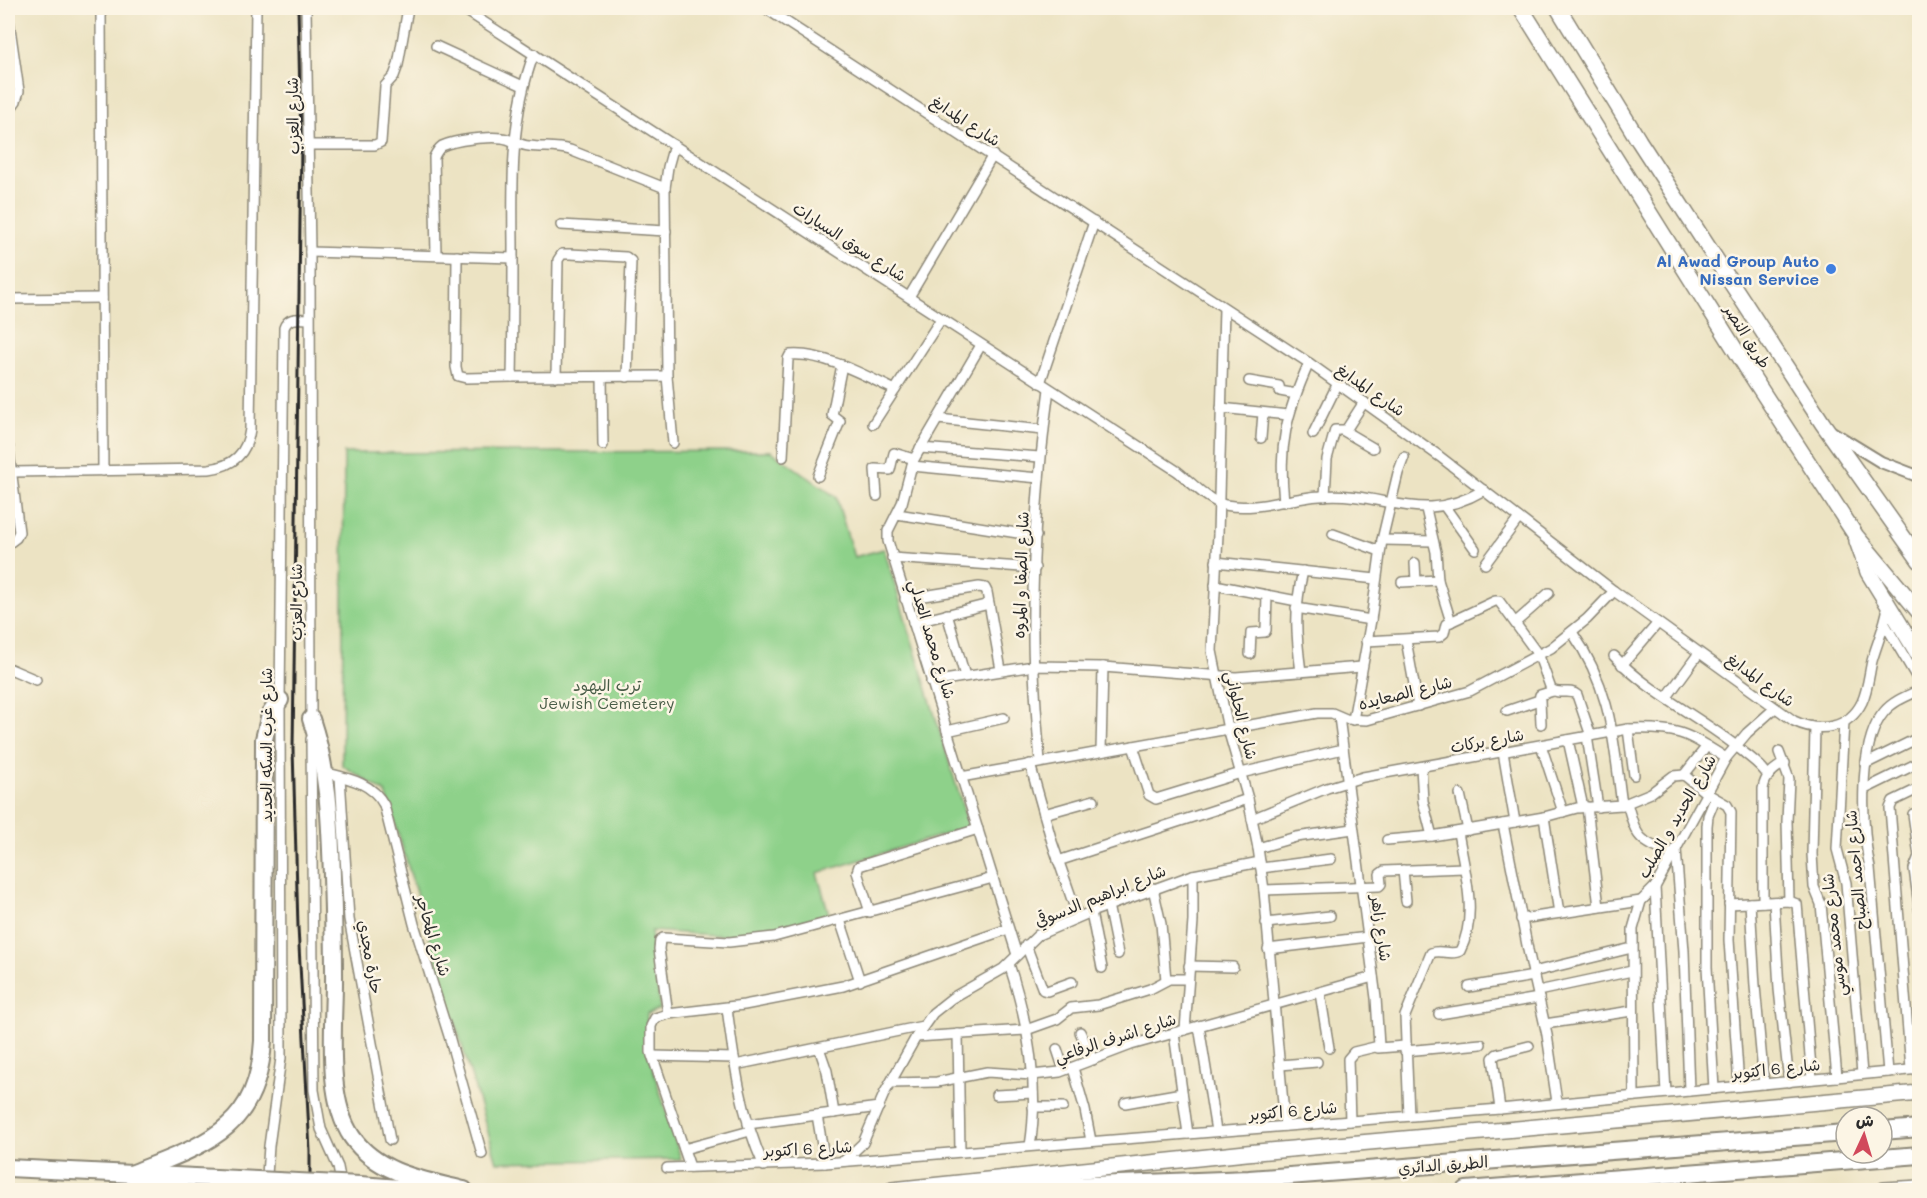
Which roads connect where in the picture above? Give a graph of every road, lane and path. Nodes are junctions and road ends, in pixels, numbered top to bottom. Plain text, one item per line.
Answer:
1 (101, 8) edge
2 (256, 8) edge
3 (306, 8) edge
4 (408, 8) edge
5 (462, 8) edge
6 (765, 8) edge
7 (1521, 8) edge
8 (1558, 8) edge
9 (8, 14) edge
10 (436, 45) dead end
11 (534, 54) junction
12 (523, 86) junction
13 (8, 112) edge
14 (515, 143) junction
15 (307, 145) junction
16 (674, 145) junction
17 (993, 155) junction
18 (665, 188) junction
19 (1094, 222) junction
20 (561, 225) dead end
21 (666, 231) junction
22 (310, 252) junction
23 (436, 255) junction
24 (458, 256) junction
25 (513, 258) junction
26 (909, 297) junction
27 (102, 298) junction
28 (8, 299) edge
29 (1224, 308) junction
30 (309, 319) junction
31 (941, 319) junction
32 (981, 345) junction
33 (1309, 363) junction
34 (842, 365) junction
35 (667, 376) junction
36 (512, 377) junction
37 (556, 377) junction
38 (602, 377) junction
39 (627, 377) junction
40 (1249, 381) dead end
41 (1040, 383) junction
42 (1338, 383) junction
43 (1049, 389) junction
44 (895, 390) junction
45 (1296, 393) junction
46 (1364, 402) junction
47 (1221, 408) junction
48 (1263, 413) junction
49 (1288, 415) junction
50 (938, 419) junction
51 (873, 424) dead end
52 (1822, 424) junction
53 (1043, 430) junction
54 (1344, 431) junction
55 (1313, 434) dead end
56 (1261, 438) dead end
57 (673, 443) dead end
58 (8, 444) edge
59 (603, 445) dead end
60 (920, 448) junction
61 (1373, 448) dead end
62 (783, 457) dead end
63 (1040, 457) junction
64 (1404, 457) dead end
65 (913, 463) junction
66 (103, 471) junction
67 (12, 472) junction
68 (818, 476) dead end
69 (1920, 477) edge
70 (1039, 478) junction
71 (1484, 490) junction
72 (877, 496) dead end
73 (1325, 496) junction
74 (1284, 502) junction
75 (1218, 503) junction
76 (1392, 503) junction
77 (1445, 507) junction
78 (1426, 509) junction
79 (897, 514) junction
80 (1519, 518) junction
81 (1332, 534) dead end
82 (1036, 536) junction
83 (1856, 536) junction
84 (1382, 540) junction
85 (1433, 541) junction
86 (8, 544) edge
87 (1475, 549) dead end
88 (1380, 551) junction
89 (892, 558) junction
90 (1920, 561) edge
91 (1216, 562) junction
92 (1415, 563) dead end
93 (1485, 564) dead end
94 (1035, 568) junction
95 (1303, 571) junction
96 (1376, 579) junction
97 (1438, 580) junction
98 (1416, 581) junction
99 (1401, 582) dead end
100 (1215, 585) junction
101 (1614, 591) junction
102 (1549, 593) dead end
103 (1267, 595) junction
104 (905, 599) junction
105 (989, 604) junction
106 (1296, 604) junction
107 (1888, 607) junction
108 (1920, 613) edge
109 (947, 614) junction
110 (1371, 620) junction
111 (1451, 622) junction
112 (1516, 622) junction
113 (913, 623) junction
114 (1658, 623) junction
115 (1885, 624) junction
116 (1572, 632) junction
117 (1406, 640) junction
118 (1366, 642) junction
119 (1699, 653) junction
120 (1250, 654) dead end
121 (1539, 656) junction
122 (1614, 656) dead end
123 (1920, 657) edge
124 (1622, 665) junction
125 (1034, 666) junction
126 (1103, 667) junction
127 (1362, 667) junction
128 (8, 668) edge
129 (1001, 670) junction
130 (1301, 672) junction
131 (965, 676) junction
132 (1216, 676) junction
133 (36, 680) dead end
134 (931, 682) junction
135 (1920, 683) edge
136 (1920, 690) edge
137 (1553, 691) junction
138 (1667, 697) junction
139 (280, 700) junction
140 (1540, 700) junction
141 (1418, 706) junction
142 (1775, 708) junction
143 (1507, 711) dead end
144 (1339, 717) junction
145 (1004, 718) dead end
146 (311, 719) joint
147 (1353, 720) junction
148 (1844, 722) junction
149 (1541, 724) dead end
150 (1815, 728) junction
151 (1228, 729) junction
152 (1628, 729) junction
153 (946, 731) junction
154 (1612, 732) junction
155 (1589, 736) junction
156 (1920, 737) edge
157 (1568, 740) junction
158 (1541, 745) junction
159 (1133, 746) junction
160 (1707, 746) junction
161 (1735, 746) junction
162 (1343, 749) junction
163 (1101, 751) junction
164 (1779, 752) dead end
165 (1503, 753) junction
166 (1726, 758) junction
167 (1040, 762) junction
168 (1920, 762) edge
169 (1785, 763) junction
170 (1030, 764) junction
171 (1865, 764) junction
172 (1421, 767) junction
173 (326, 773) junction
174 (1241, 773) junction
175 (1634, 775) dead end
176 (1684, 775) junction
177 (1768, 776) junction
178 (961, 777) junction
179 (1347, 781) junction
180 (1920, 788) edge
181 (1865, 789) junction
182 (1706, 793) junction
183 (1460, 794) dead end
184 (1248, 799) junction
185 (1715, 799) junction
186 (1094, 800) dead end
187 (1625, 804) junction
188 (1585, 807) junction
189 (1598, 807) junction
190 (1563, 812) junction
191 (1044, 814) junction
192 (1913, 814) dead end
193 (1544, 817) junction
194 (1252, 819) junction
195 (1515, 822) junction
196 (1503, 824) junction
197 (978, 829) junction
198 (1353, 829) junction
199 (1468, 830) junction
200 (1458, 832) junction
201 (1432, 837) junction
202 (1387, 840) dead end
203 (1258, 848) junction
204 (1674, 851) junction
205 (1331, 859) dead end
206 (1058, 861) junction
207 (1261, 865) junction
208 (1464, 868) junction
209 (1403, 870) junction
210 (1192, 875) junction
211 (993, 878) junction
212 (1361, 887) junction
213 (1655, 887) junction
214 (1154, 888) junction
215 (1264, 890) junction
216 (1641, 901) junction
217 (1788, 901) junction
218 (1406, 902) dead end
219 (1763, 902) junction
220 (1774, 902) junction
221 (1750, 903) junction
222 (1729, 904) junction
223 (1108, 905) junction
224 (1599, 907) junction
225 (870, 912) junction
226 (1091, 912) junction
227 (1558, 913) junction
228 (1920, 913) edge
229 (1330, 916) dead end
230 (1077, 917) junction
231 (1521, 919) junction
232 (840, 920) junction
233 (1266, 923) junction
234 (1008, 929) junction
235 (1368, 937) junction
236 (1026, 945) junction
237 (1632, 948) junction
238 (1269, 949) junction
239 (1119, 954) dead end
240 (1017, 956) junction
241 (1009, 964) junction
242 (1189, 966) junction
243 (1233, 967) dead end
244 (1102, 968) dead end
245 (1632, 971) junction
246 (1533, 974) junction
247 (1373, 977) junction
248 (1188, 979) junction
249 (1166, 980) junction
250 (860, 981) junction
251 (1072, 982) dead end
252 (1469, 987) dead end
253 (1320, 993) junction
254 (1538, 995) junction
255 (1274, 1006) junction
256 (726, 1008) junction
257 (1632, 1011) junction
258 (668, 1014) junction
259 (1439, 1014) dead end
260 (1545, 1024) junction
261 (923, 1026) junction
262 (1199, 1026) junction
263 (1026, 1029) junction
264 (1185, 1030) junction
265 (1080, 1032) dead end
266 (1174, 1033) junction
267 (958, 1035) junction
268 (916, 1037) junction
269 (1481, 1044) dead end
270 (1529, 1046) dead end
271 (819, 1047) junction
272 (1329, 1048) dead end
273 (1378, 1048) junction
274 (1057, 1049) dead end
275 (1405, 1049) junction
276 (652, 1056) junction
277 (1093, 1060) junction
278 (734, 1062) junction
279 (1317, 1062) dead end
280 (1280, 1065) junction
281 (1069, 1069) junction
282 (1915, 1069) edge
283 (1888, 1072) junction
284 (1862, 1074) junction
285 (1032, 1076) junction
286 (1837, 1077) junction
287 (959, 1078) junction
288 (1812, 1079) junction
289 (1789, 1082) junction
290 (891, 1083) junction
291 (1764, 1084) junction
292 (1739, 1086) junction
293 (1714, 1089) junction
294 (1689, 1091) junction
295 (1033, 1093) junction
296 (1182, 1093) junction
297 (1666, 1093) junction
298 (1920, 1093) edge
299 (996, 1095) dead end
300 (1634, 1096) junction
301 (1557, 1102) junction
302 (1125, 1103) dead end
303 (879, 1107) junction
304 (1033, 1107) junction
305 (1063, 1107) dead end
306 (1500, 1109) junction
307 (834, 1113) junction
308 (817, 1115) junction
309 (1409, 1116) junction
310 (1350, 1120) junction
311 (1285, 1126) junction
312 (749, 1128) junction
313 (1920, 1128) edge
314 (1894, 1130) edge
315 (1216, 1131) junction
316 (1188, 1134) junction
317 (1834, 1134) edge
318 (390, 1140) dead end
319 (1091, 1141) junction
320 (1029, 1146) junction
321 (684, 1149) junction
322 (960, 1152) junction
323 (482, 1154) dead end
324 (1920, 1155) edge
325 (844, 1161) junction
326 (825, 1163) junction
327 (764, 1166) junction
328 (690, 1167) junction
329 (8, 1168) edge
330 (667, 1168) dead end
331 (131, 1174) junction
332 (1920, 1188) edge
333 (266, 1191) edge
334 (342, 1191) edge
335 (426, 1191) edge
336 (464, 1191) edge
337 (892, 1191) edge
338 (967, 1191) edge
339 (1466, 1191) edge
340 (1884, 1191) edge

1 - 27 street
2 - 66 street
3 - 15 street, شارع العزب
4 - 15 street
5 - 11 street, شارع سوق السيارات
6 - 17 street, شارع المدابغ
7 - 83 highway, طريق النصر
8 - 52 highway, طريق النصر
9 - 13 street
10 - 12 street
11 - 12 street
11 - 16 street, شارع سوق السيارات
12 - 14 street
14 - 18 street
14 - 23 street
14 - 25 street
15 - 22 street, شارع العزب
16 - 18 street
16 - 26 street, شارع سوق السيارات
17 - 19 street, شارع المدابغ
17 - 26 street
18 - 21 street
19 - 29 street, شارع المدابغ
19 - 41 street
20 - 21 street
21 - 35 street
22 - 23 street
22 - 30 street, شارع العزب
23 - 24 street
24 - 25 street
24 - 36 street
25 - 36 street
26 - 31 street, شارع سوق السيارات
27 - 28 street
27 - 66 street
29 - 33 street, شارع المدابغ
29 - 47 street, شارع الحلواني
30 - 139 street, شارع غرب السكه الحديد
30 - 146 street, شارع العزب
31 - 32 street, شارع سوق السيارات
31 - 44 street
32 - 41 street, شارع سوق السيارات
32 - 50 street, شارع محمد العدلي
33 - 42 street, شارع المدابغ
33 - 45 street
34 - 44 street
34 - 62 street
34 - 68 street
35 - 39 street
35 - 57 street
36 - 37 street
37 - 38 street
37 - 39 street
38 - 39 street
38 - 59 street
40 - 45 street
41 - 43 street, شارع سوق السيارات
42 - 46 street, شارع المدابغ
42 - 55 street
43 - 53 street, شارع الصفا و المروه
43 - 75 street, شارع سوق السيارات
44 - 51 street
45 - 49 street
46 - 54 street
46 - 71 street, شارع المدابغ
47 - 48 street
47 - 75 street, شارع الحلواني
48 - 49 street
48 - 56 street
49 - 74 street
50 - 53 street
50 - 60 street, شارع محمد العدلي
52 - 69 street
52 - 90 highway, طريق النصر
53 - 63 street, شارع الصفا و المروه
54 - 61 street
54 - 73 street
58 - 67 street
60 - 63 street
60 - 65 street, شارع محمد العدلي
63 - 70 street, شارع الصفا و المروه
64 - 76 street
65 - 70 street
65 - 72 street
65 - 79 street, شارع محمد العدلي
66 - 67 street
67 - 86 street
70 - 82 street, شارع الصفا و المروه
71 - 77 street
71 - 80 street, شارع المدابغ
73 - 74 street
73 - 76 street
74 - 75 street
75 - 91 street, شارع الحلواني
76 - 78 street
76 - 84 street
77 - 78 street
77 - 87 street
78 - 85 street
79 - 82 street
79 - 89 street, شارع محمد العدلي
80 - 93 street
80 - 101 street, شارع المدابغ
81 - 88 street
82 - 94 street, شارع الصفا و المروه
83 - 107 highway
83 - 108 highway, طريق النصر
84 - 85 street
84 - 88 street
85 - 97 street
88 - 96 street
89 - 94 street
89 - 104 street, شارع محمد العدلي
91 - 95 street
91 - 100 street, شارع الحلواني
92 - 98 street
94 - 125 street, شارع الصفا و المروه
95 - 96 street
95 - 106 street
96 - 110 street
97 - 98 street
97 - 111 street
98 - 99 street
100 - 103 street
100 - 132 street, شارع الحلواني
101 - 114 street, شارع المدابغ
101 - 116 street, شارع الصعايده
102 - 112 street
103 - 106 street
103 - 120 street
104 - 105 street
104 - 113 street, شارع محمد العدلي
105 - 109 street
105 - 129 street
106 - 110 street
106 - 130 street
107 - 115 street
107 - 123 highway
109 - 113 street
109 - 131 street
110 - 118 street
111 - 112 street
111 - 117 street
112 - 121 street
113 - 134 street, شارع محمد العدلي
114 - 119 street, شارع المدابغ
114 - 124 street
115 - 135 street
115 - 148 street
116 - 121 street, شارع الصعايده
116 - 154 street
117 - 118 street
117 - 141 street
118 - 127 street
119 - 138 street
119 - 142 street, شارع المدابغ
121 - 137 street
121 - 141 street, شارع الصعايده
122 - 124 street
124 - 138 street
125 - 126 street
125 - 129 street
125 - 167 street, شارع الصفا و المروه
126 - 132 street
126 - 163 street
127 - 130 street
127 - 147 street
128 - 133 street
129 - 131 street
130 - 132 street
131 - 134 street
132 - 151 street, شارع الحلواني
134 - 153 street, شارع محمد العدلي
136 - 171 street, شارع احمد الصباح
137 - 140 street
137 - 155 street
138 - 161 street
139 - 331 highway
139 - 333 street, شارع غرب السكه الحديد
140 - 143 street
140 - 149 street
141 - 147 street, شارع الصعايده
142 - 150 street, شارع المدابغ
142 - 161 street, شارع الحديد و الصلب
144 - 147 street, شارع الصعايده
144 - 151 street, شارع الصعايده
144 - 162 street, شارع زاهر
145 - 153 street
146 - 173 highway
148 - 150 street
148 - 284 street, شارع محمد موسي
150 - 286 street
151 - 159 street, شارع الصعايده
151 - 174 street, شارع الحلواني
152 - 154 street, شارع بركات
152 - 160 street, شارع بركات
152 - 175 street
153 - 178 street, شارع محمد العدلي
154 - 155 street, شارع بركات
154 - 187 street
155 - 157 street, شارع بركات
155 - 189 street
156 - 171 street
157 - 158 street, شارع بركات
157 - 188 street
158 - 165 street, شارع بركات
158 - 190 street
159 - 163 street, شارع الصعايده
159 - 174 street
160 - 166 street, شارع بركات
160 - 176 street
161 - 166 street, شارع الحديد و الصلب
161 - 177 street
162 - 174 street
162 - 179 street, شارع زاهر
163 - 167 street, شارع الصعايده
164 - 169 street
165 - 172 street, شارع بركات
165 - 195 street
166 - 182 street, شارع الحديد و الصلب
167 - 170 street, شارع الصعايده
168 - 181 street
169 - 177 street
169 - 217 street
170 - 178 street, شارع الصعايده
170 - 191 street
171 - 181 street, شارع احمد الصباح
172 - 179 street, شارع بركات
172 - 201 street
173 - 318 street, حارة مجدي
173 - 323 street, شارع المحاجر
173 - 334 street
173 - 336 highway
174 - 184 street, شارع الحلواني
176 - 182 street
176 - 187 street
177 - 219 street
178 - 197 street, شارع محمد العدلي
179 - 194 street, شارع بركات
179 - 198 street, شارع زاهر
180 - 282 street
181 - 283 street, شارع احمد الصباح
182 - 185 street
182 - 204 street, شارع الحديد و الصلب
183 - 199 street
184 - 194 street, شارع الحلواني
184 - 206 street
185 - 222 street
185 - 293 street
186 - 191 street
187 - 189 street
187 - 204 street
188 - 189 street
188 - 190 street
188 - 224 street
190 - 193 street
191 - 206 street
192 - 228 street
193 - 195 street
193 - 227 street
194 - 203 street, شارع الحلواني
195 - 196 street
196 - 199 street
196 - 231 street
197 - 211 street, شارع محمد العدلي
197 - 225 street
198 - 203 street
198 - 212 street, شارع زاهر
199 - 200 street
200 - 201 street
200 - 208 street
201 - 202 street
203 - 207 street, شارع الحلواني
204 - 213 street, شارع الحديد و الصلب
204 - 294 street
205 - 207 street, شارع ابراهيم الدسوقي
206 - 230 street
207 - 210 street, شارع ابراهيم الدسوقي
207 - 215 street, شارع الحلواني
208 - 209 street
208 - 275 street
209 - 212 street
209 - 218 street
210 - 214 street, شارع ابراهيم الدسوقي
210 - 242 street
211 - 225 street
211 - 234 street, شارع محمد العدلي
212 - 215 street
212 - 235 street, شارع زاهر
213 - 216 street, شارع الحديد و الصلب
213 - 297 street
214 - 223 street, شارع ابراهيم الدسوقي
214 - 249 street
215 - 233 street, شارع الحلواني
216 - 224 street
216 - 237 street, شارع الحديد و الصلب
217 - 220 street
217 - 288 street
219 - 220 street
219 - 221 street
220 - 289 street
221 - 222 street
221 - 291 street
222 - 292 street
223 - 226 street, شارع ابراهيم الدسوقي
223 - 239 street
224 - 227 street
225 - 232 street
226 - 230 street, شارع ابراهيم الدسوقي
226 - 244 street
227 - 231 street
229 - 233 street
230 - 236 street, شارع ابراهيم الدسوقي
231 - 246 street
232 - 250 street
232 - 258 street
233 - 238 street, شارع الحلواني
234 - 240 street, شارع محمد العدلي
234 - 250 street
235 - 238 street
235 - 247 street, شارع زاهر
236 - 240 street, شارع ابراهيم الدسوقي
236 - 251 street
237 - 245 street, شارع الحديد و الصلب
237 - 246 street
238 - 255 street, شارع الحلواني
240 - 241 street, شارع ابراهيم الدسوقي
241 - 261 street, شارع ابراهيم الدسوقي
241 - 263 street
242 - 243 street
242 - 248 street
245 - 254 street
245 - 257 street, شارع الحديد و الصلب
246 - 252 street
246 - 254 street
247 - 253 street, شارع اشرف الرفاعي
247 - 273 street, شارع زاهر
248 - 249 street
248 - 264 street
249 - 263 street
250 - 256 street
253 - 255 street, شارع اشرف الرفاعي
253 - 272 street
254 - 259 street
254 - 260 street
255 - 262 street, شارع اشرف الرفاعي
255 - 280 street, شارع الحلواني
256 - 258 street
256 - 278 street
257 - 260 street
257 - 300 street, شارع الحديد و الصلب
258 - 276 street
260 - 301 street
261 - 268 street, شارع ابراهيم الدسوقي
261 - 271 street
262 - 264 street, شارع اشرف الرفاعي
262 - 315 street
263 - 267 street
263 - 285 street
264 - 266 street, شارع اشرف الرفاعي
265 - 277 street
266 - 277 street, شارع اشرف الرفاعي
266 - 296 street
267 - 268 street
267 - 287 street
268 - 290 street, شارع ابراهيم الدسوقي
269 - 275 street
270 - 306 street
271 - 278 street
271 - 307 street
273 - 275 street
273 - 310 street
274 - 281 street
275 - 309 street
276 - 278 street
276 - 321 street
277 - 281 street, شارع اشرف الرفاعي
278 - 312 street
279 - 280 street
280 - 311 street, شارع الحلواني
281 - 285 street, شارع اشرف الرفاعي
281 - 319 street
282 - 283 street, شارع 6 اكتوبر
283 - 284 street, شارع 6 اكتوبر
284 - 286 street, شارع 6 اكتوبر
285 - 287 street, شارع اشرف الرفاعي
285 - 295 street
286 - 288 street, شارع 6 اكتوبر
287 - 290 street, شارع اشرف الرفاعي
287 - 322 street
288 - 289 street, شارع 6 اكتوبر
289 - 291 street, شارع 6 اكتوبر
290 - 303 street, شارع ابراهيم الدسوقي
291 - 292 street, شارع 6 اكتوبر
292 - 293 street, شارع 6 اكتوبر
293 - 294 street, شارع 6 اكتوبر
294 - 297 street, شارع 6 اكتوبر
295 - 299 street
295 - 304 street
296 - 302 street
296 - 316 street
297 - 300 street, شارع 6 اكتوبر
298 - 337 highway
300 - 301 street, شارع 6 اكتوبر
301 - 306 street, شارع 6 اكتوبر
303 - 307 street
303 - 325 street, شارع ابراهيم الدسوقي
304 - 305 street
304 - 320 street
306 - 309 street, شارع 6 اكتوبر
307 - 308 street
308 - 312 street
308 - 326 street
309 - 310 street, شارع 6 اكتوبر
310 - 311 street, شارع 6 اكتوبر
311 - 315 street, شارع 6 اكتوبر
312 - 321 street
312 - 327 street
313 - 314 highway
315 - 316 street, شارع 6 اكتوبر
316 - 319 street, شارع 6 اكتوبر
317 - 338 highway, الطريق الدائري
319 - 320 street, شارع 6 اكتوبر
320 - 322 street, شارع 6 اكتوبر
321 - 328 street
322 - 325 street, شارع 6 اكتوبر
324 - 339 highway, الطريق الدائري
325 - 326 street, شارع 6 اكتوبر
326 - 327 street, شارع 6 اكتوبر
327 - 328 street, شارع 6 اكتوبر
328 - 330 street, شارع 6 اكتوبر
329 - 331 highway
331 - 335 highway, bridge
332 - 340 highway

